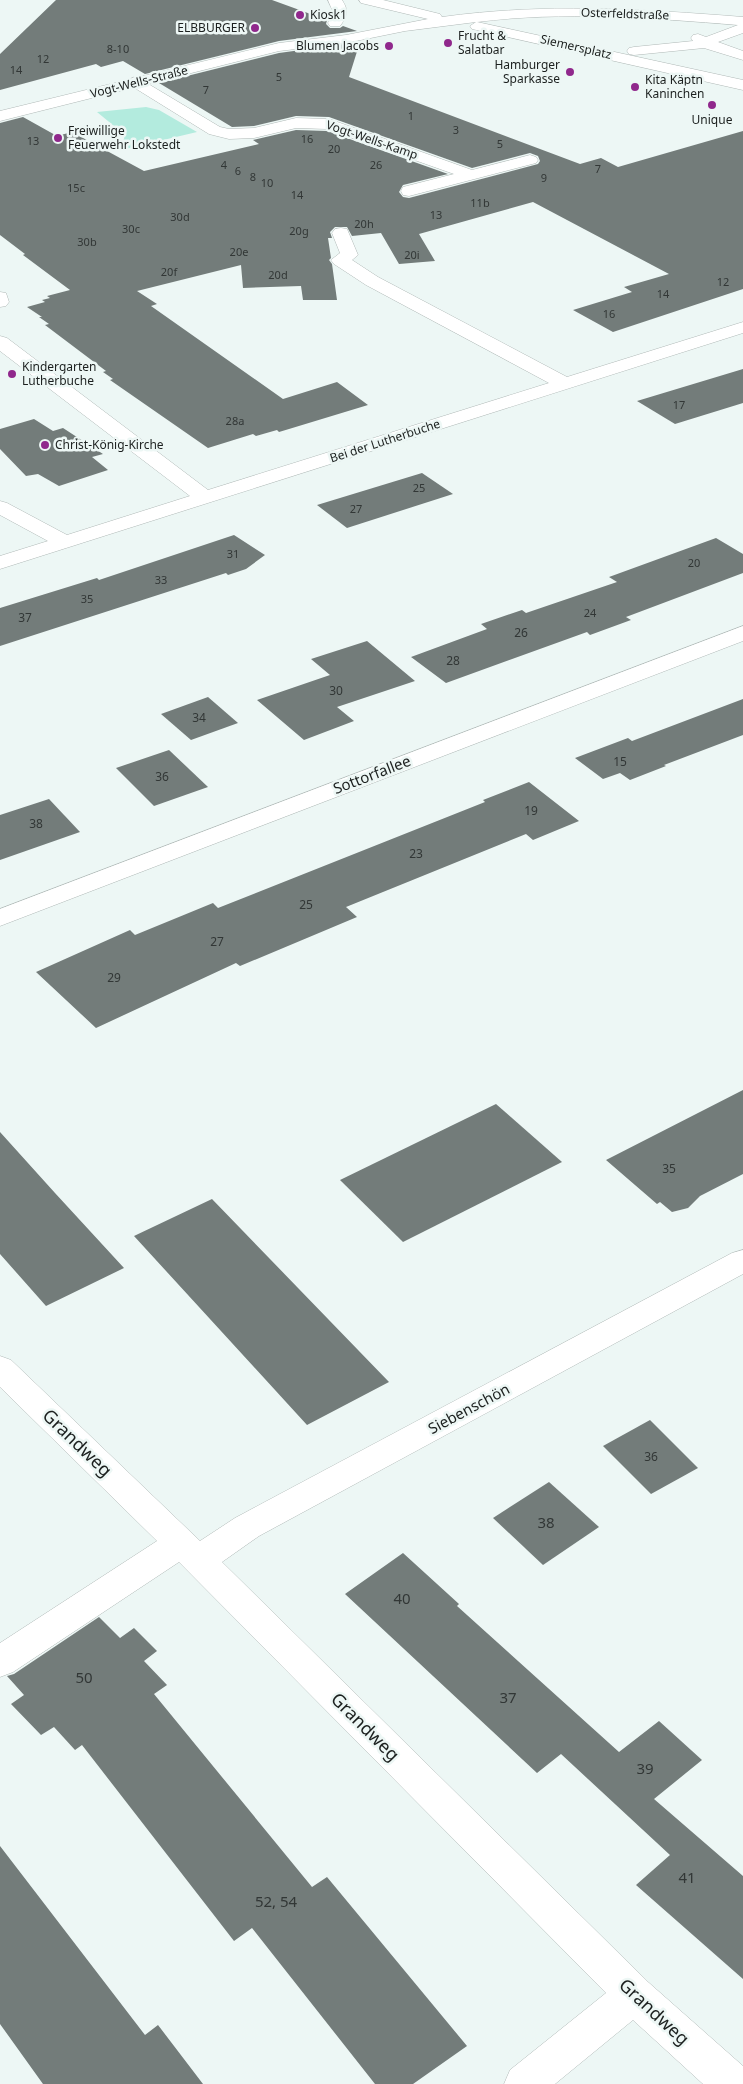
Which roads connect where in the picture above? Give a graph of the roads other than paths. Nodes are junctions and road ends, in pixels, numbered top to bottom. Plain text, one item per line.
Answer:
1 (335, 0) edge
2 (366, 0) edge
3 (638, 3) junction
4 (463, 6) junction
5 (410, 11) junction
6 (743, 12) edge
7 (442, 13) junction
8 (506, 14) junction
9 (372, 16) dead end
10 (673, 16) junction
11 (352, 20) dead end
12 (743, 21) edge
13 (335, 23) junction
14 (565, 27) dead end
15 (743, 28) edge
16 (629, 41) dead end
17 (705, 42) junction
18 (279, 48) junction
19 (666, 49) junction
20 (602, 53) junction
21 (743, 56) edge
22 (743, 69) edge
23 (135, 82) junction
24 (743, 85) edge
25 (0, 116) edge
26 (530, 160) dead end
27 (472, 175) junction
28 (408, 191) dead end
29 (341, 233) dead end
30 (0, 297) edge
31 (0, 302) edge
32 (743, 327) edge
33 (0, 342) edge
34 (564, 383) junction
35 (205, 498) junction
36 (0, 507) edge
37 (65, 542) junction
38 (0, 563) edge
39 (743, 633) edge
40 (0, 918) edge
41 (743, 1261) edge
42 (0, 1368) edge
43 (190, 1551) junction
44 (0, 1662) edge
45 (634, 1994) junction
46 (524, 2084) edge
47 (733, 2084) edge

1 - 13 street
2 - 5 street, Siemersplatz
3 - 4 street, Osterfeldstraße
3 - 6 street, Osterfeldstraße
3 - 10 street
4 - 7 street, Vogt-Wells-Straße
4 - 8 street, Siemersplatz
5 - 7 street, Siemersplatz
5 - 9 street
7 - 8 street, Vogt-Wells-Straße
7 - 18 street, Vogt-Wells-Straße
7 - 20 street, Siemersplatz
8 - 10 street, Osterfeldstraße
8 - 14 street, Siemersplatz
10 - 12 street, Osterfeldstraße
10 - 17 street
11 - 13 street, Vogt-Wells-Straße
13 - 18 street, Vogt-Wells-Straße
15 - 17 street
16 - 19 street, Siemersplatz
17 - 19 street
17 - 21 street
18 - 23 street, Vogt-Wells-Straße
19 - 20 street
19 - 22 street, Siemersplatz
20 - 24 street, Siemersplatz
23 - 25 street, Vogt-Wells-Straße
23 - 27 street, Vogt-Wells-Kamp
26 - 27 street
27 - 28 street
29 - 34 street
30 - 31 street
32 - 34 street, Bei der Lutherbuche
33 - 35 street
34 - 35 street, Bei der Lutherbuche
35 - 37 street, Bei der Lutherbuche
36 - 37 street
37 - 38 street, Bei der Lutherbuche
39 - 40 street, Sottorfallee
41 - 43 street, Siebenschön
42 - 43 street, Grandweg
43 - 44 street, Siebenschön
43 - 45 street, Grandweg
45 - 46 street
45 - 47 street, Grandweg

